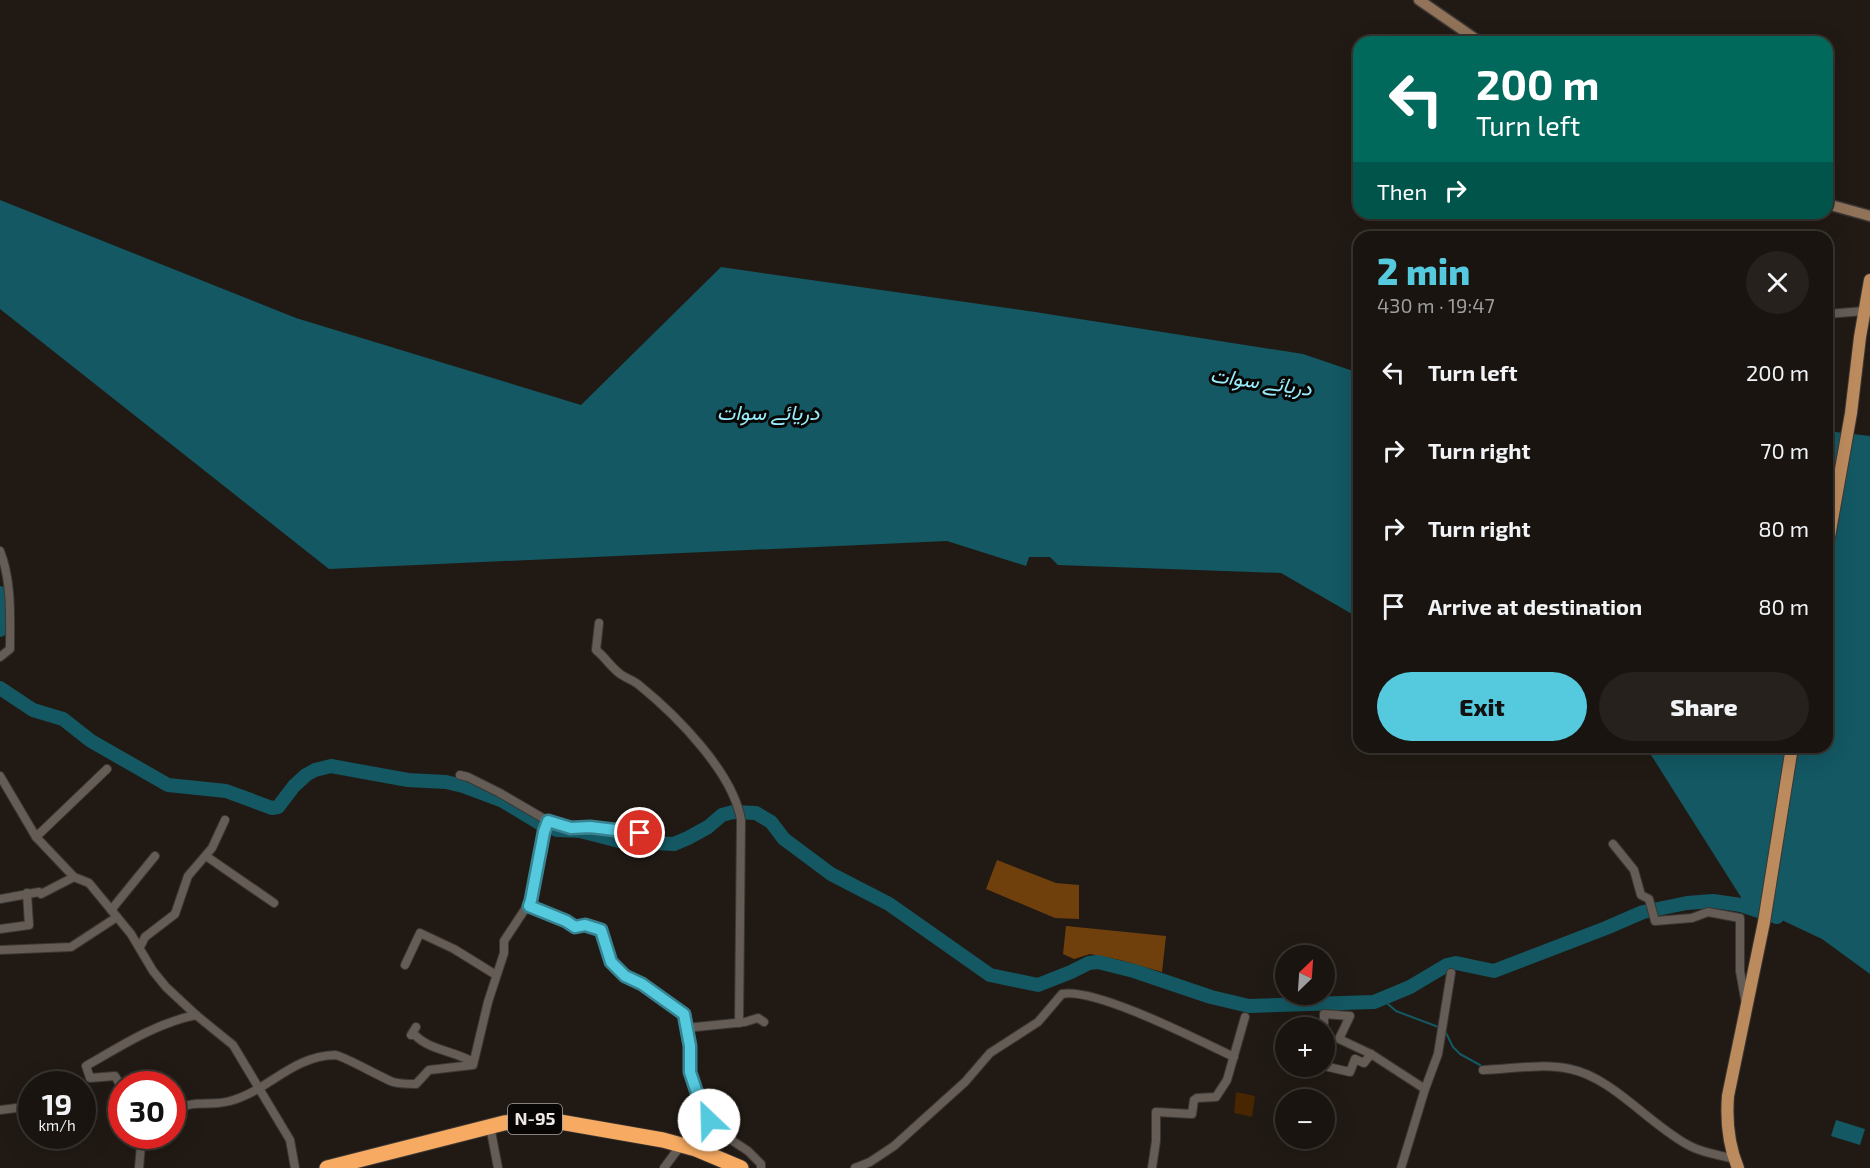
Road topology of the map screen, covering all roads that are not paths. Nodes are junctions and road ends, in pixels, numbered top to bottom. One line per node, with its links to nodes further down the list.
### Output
1 (1419, 0): 2 (main road)
2 (1471, 36)
3 (1833, 206): 4 (main road)
4 (1870, 216)
5 (1870, 280): 6 (main road)
6 (1864, 311): 7 (street); 8 (main road)
7 (1833, 314)
8 (1833, 514)
9 (0, 551): 11 (street)
10 (599, 623): 40 (street)
11 (0, 657)
12 (1791, 753): 35 (main road)
13 (107, 769): 19 (street)
14 (460, 775): 17 (street)
15 (0, 776): 19 (street)
16 (225, 820): 22 (street)
17 (548, 821): 18 (street); 27 (street)
18 (655, 836)
19 (36, 837): 23 (street)
20 (1613, 844): 35 (street)
21 (154, 856): 28 (street)
22 (206, 856): 26 (street); 30 (street)
23 (74, 876): 24 (street); 28 (street)
24 (27, 893): 25 (street); 29 (street)
25 (0, 899)
26 (274, 903)
27 (529, 906): 34 (street); 42 (street)
28 (114, 913): 30 (street); 31 (street)
29 (0, 929)
30 (140, 947): 36 (street)
31 (0, 950)
32 (405, 965): 34 (street)
33 (1451, 973): 50 (street)
34 (496, 975): 49 (street)
35 (1746, 1003): 57 (main road)
36 (196, 1015): 48 (street); 49 (street)
37 (1245, 1017): 44 (street)
38 (1324, 1017): 43 (street)
39 (764, 1022): 40 (street)
40 (740, 1023): 42 (street)
41 (416, 1027): 45 (street)
42 (686, 1028): 64 (street)
43 (1371, 1054): 46 (street); 50 (street)
44 (1234, 1057): 65 (street); 66 (street)
45 (471, 1061)
46 (1335, 1069)
47 (1483, 1070): 57 (street)
48 (108, 1077)
49 (259, 1089): 51 (street); 59 (street)
50 (1425, 1089): 67 (street)
51 (186, 1105)
52 (18, 1108): 53 (street)
53 (0, 1110)
54 (490, 1126): 55 (highway, N-95); 60 (highway, N-95); 61 (street)
55 (681, 1144): 62 (street); 63 (highway, N-95)
56 (141, 1149): 58 (street)
57 (1736, 1163)
58 (139, 1168)
59 (295, 1168)
60 (327, 1168)
61 (498, 1168)
62 (664, 1168)
63 (741, 1168)
64 (761, 1168)
65 (855, 1168)
66 (1152, 1168)
67 (1401, 1168)

